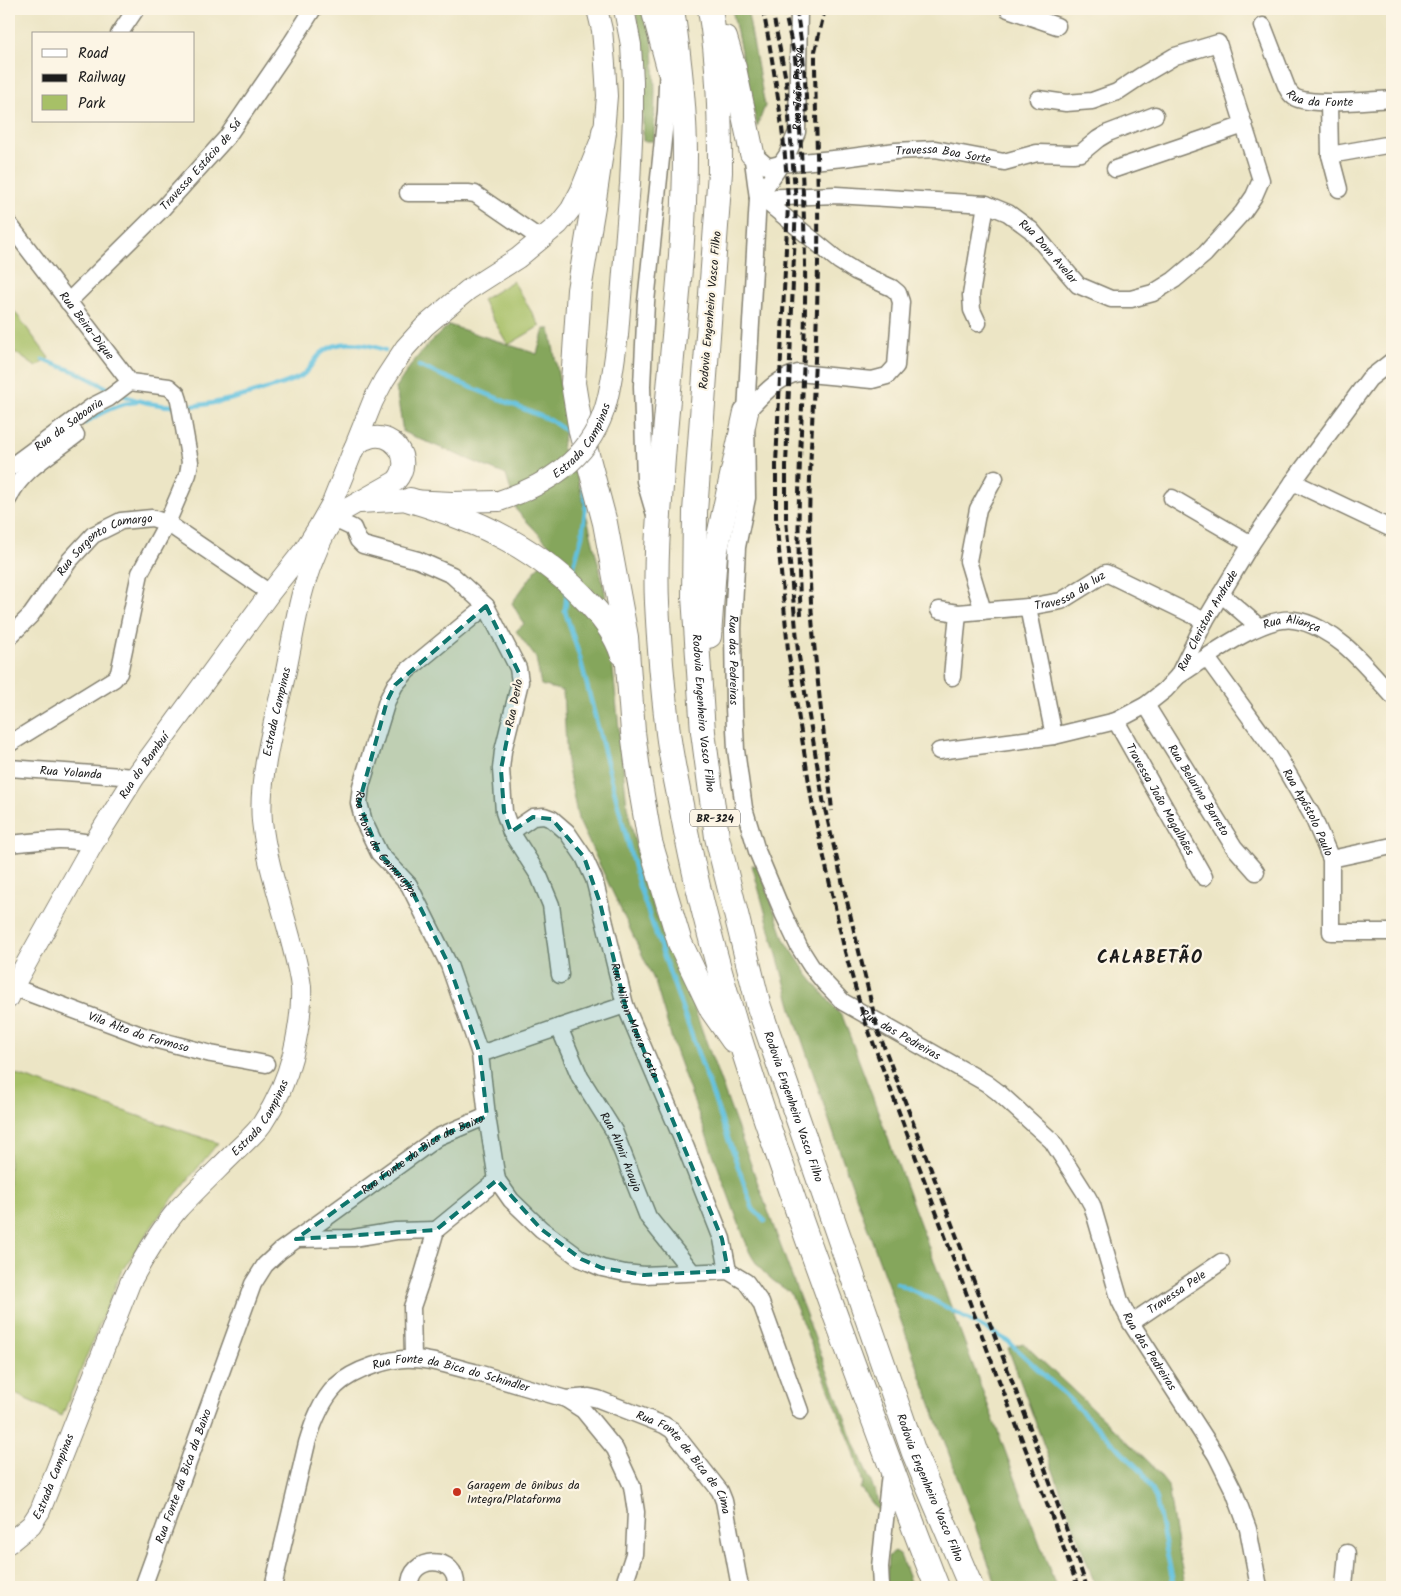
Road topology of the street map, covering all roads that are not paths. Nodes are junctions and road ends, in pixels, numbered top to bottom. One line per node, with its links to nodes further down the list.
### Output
1 (136, 9): 13 (street)
2 (313, 9): 32 (street, Travessa Estácio de Sá)
3 (597, 9): 20 (main road)
4 (624, 9): 44 (main road, Estrada Campinas, bridge)
5 (652, 9): 14 (main road)
6 (671, 9): 14 (street); 48 (highway, BR-324)
7 (710, 9): 69 (highway, Rodovia Engenheiro Vasco Filho / BR-324)
8 (716, 9): 22 (highway)
9 (799, 9): 24 (street, Rua João Pessoa)
10 (1008, 9): 11 (street)
11 (1058, 26)
12 (1263, 26): 17 (street, Rua da Fonte)
13 (120, 32)
14 (668, 72): 48 (street)
15 (1038, 99): 19 (street, Rua Dom Avelar)
16 (1392, 99): 17 (street, Rua da Fonte)
17 (1329, 103): 23 (street)
18 (1155, 115): 24 (street, Travessa Boa Sorte)
19 (1244, 125): 25 (street); 29 (street, Rua Dom Avelar)
20 (604, 132): 31 (main road); 65 (highway)
21 (1392, 144): 23 (street)
22 (752, 153): 24 (street); 28 (street, Rua das Pedreiras)
23 (1330, 155): 26 (street)
24 (780, 164): 28 (street, Rua João Pessoa)
25 (1115, 169)
26 (1340, 189)
27 (408, 193): 31 (street)
28 (758, 198): 29 (street, Rua Dom Avelar); 36 (street, Rua das Pedreiras); 36 (street)
29 (986, 204): 33 (street)
30 (9, 224): 32 (street, Rua Beira-Dique)
31 (541, 239): 38 (main road)
32 (68, 302): 35 (street, Rua Beira-Dique)
33 (978, 323)
34 (1392, 361): 41 (street, Rua Cleriston Andrade)
35 (126, 384): 37 (street, Rua da Saboaria); 47 (street)
36 (746, 412): 69 (highway); 97 (street, Rua das Pedreiras)
37 (71, 429): 39 (street, Rua da Saboaria); 42 (street)
38 (354, 448): 45 (main road); 51 (main road, Rua do Bambuí)
39 (9, 468)
40 (994, 478): 57 (street)
41 (1293, 482): 49 (street); 50 (street, Rua Cleriston Andrade)
42 (9, 498)
43 (1172, 498): 50 (street)
44 (410, 500): 45 (main road, Estrada Campinas); 65 (highway)
45 (355, 503): 46 (main road, Estrada Campinas)
46 (334, 519): 53 (main road, Estrada Campinas); 54 (street, Rua Derlo)
47 (167, 523): 51 (street, Rua Sargento Camargo); 61 (street, Rua Sargento Camargo); 71 (street)
48 (658, 527): 88 (highway, BR-324)
49 (1392, 529)
50 (1251, 544): 52 (street, Rua Cleriston Andrade)
51 (273, 590): 53 (main road); 74 (main road, Rua do Bambuí)
52 (1221, 594): 59 (street, Rua Cleriston Andrade); 60 (street)
53 (301, 603): 102 (main road, Estrada Campinas)
54 (486, 606): 75 (street, Rua Derlo); 87 (street, Rua Nova do Camurujipe)
55 (1028, 607): 57 (street, Travessa da luz); 59 (street, Travessa da luz); 70 (street)
56 (940, 610): 58 (street, Travessa da luz)
57 (983, 611): 58 (street, Travessa da luz)
58 (958, 613): 64 (street)
59 (1205, 621): 63 (street, Rua Cleriston Andrade)
60 (1258, 626): 62 (street, Rua Aliança); 66 (street, Rua Aliança)
61 (9, 637)
62 (1207, 658): 63 (street, Rua Aliança); 79 (street, Rua Apóstolo Paulo)
63 (1178, 676): 67 (street, Rua Cleriston Andrade)
64 (952, 677)
65 (630, 679): 88 (highway)
66 (1392, 695)
67 (1146, 704): 68 (street, Rua Cleriston Andrade); 80 (street, Rua Belarino Barreto)
68 (1116, 721): 70 (street, Rua Cleriston Andrade); 81 (street, Travessa João Magalhães)
69 (703, 732): 112 (highway, Rodovia Engenheiro Vasco Filho / BR-324)
70 (1054, 736): 72 (street, Rua Cleriston Andrade)
71 (9, 744)
72 (939, 751)
73 (9, 768): 74 (street, Rua Yolanda)
74 (135, 776): 77 (main road, Rua do Bambuí)
75 (510, 832): 83 (street, Rua Derlo); 85 (street, Rua Nilton Moura Costa)
76 (9, 844): 77 (street)
77 (93, 844): 84 (main road, Rua do Bambuí)
78 (1392, 846): 79 (street)
79 (1331, 859): 82 (street, Rua Apóstolo Paulo)
80 (1256, 872)
81 (1204, 877)
82 (1392, 932)
83 (560, 975)
84 (10, 991): 89 (street, Vila Alto do Formoso)
85 (624, 1005): 86 (street); 95 (street, Rua Nilton Moura Costa)
86 (559, 1026): 87 (street); 96 (street, Rua Almir Araujo)
87 (480, 1054): 90 (street, Rua Nova do Camurujipe)
88 (746, 1059): 101 (highway, BR-324)
89 (266, 1064)
90 (487, 1116): 91 (street, Rua Fonte da Bica da Baixo); 93 (street, Rua Fonte da Bica da Baixo)
91 (497, 1180): 92 (street); 96 (street, Rua Fonte da Bica da Baixo)
92 (436, 1230): 93 (street); 98 (street)
93 (296, 1239): 104 (street, Rua Fonte da Bica da Baixo)
94 (1221, 1262): 97 (street, Travessa Pele)
95 (728, 1271): 96 (street, Rua Fonte da Bica da Baixo); 100 (street)
96 (692, 1272)
97 (1131, 1323): 113 (street, Rua das Pedreiras)
98 (412, 1358): 99 (street, Rua Fonte da Bica do Schindler); 105 (street, Rua Fonte da Bica do Schindler)
99 (566, 1399): 108 (street, Rua Fonte da Bica do Schindler); 109 (street, Rua Fonte de Bica de Cima)
100 (800, 1411)
101 (890, 1469): 110 (street); 111 (highway, BR-324)
102 (9, 1543)
103 (1347, 1553): 114 (street)
104 (143, 1587)
105 (273, 1587)
106 (410, 1587): 107 (street)
107 (456, 1587)
108 (623, 1587)
109 (740, 1587)
110 (881, 1587)
111 (937, 1587)
112 (971, 1587)
113 (1259, 1587)
114 (1344, 1587)

